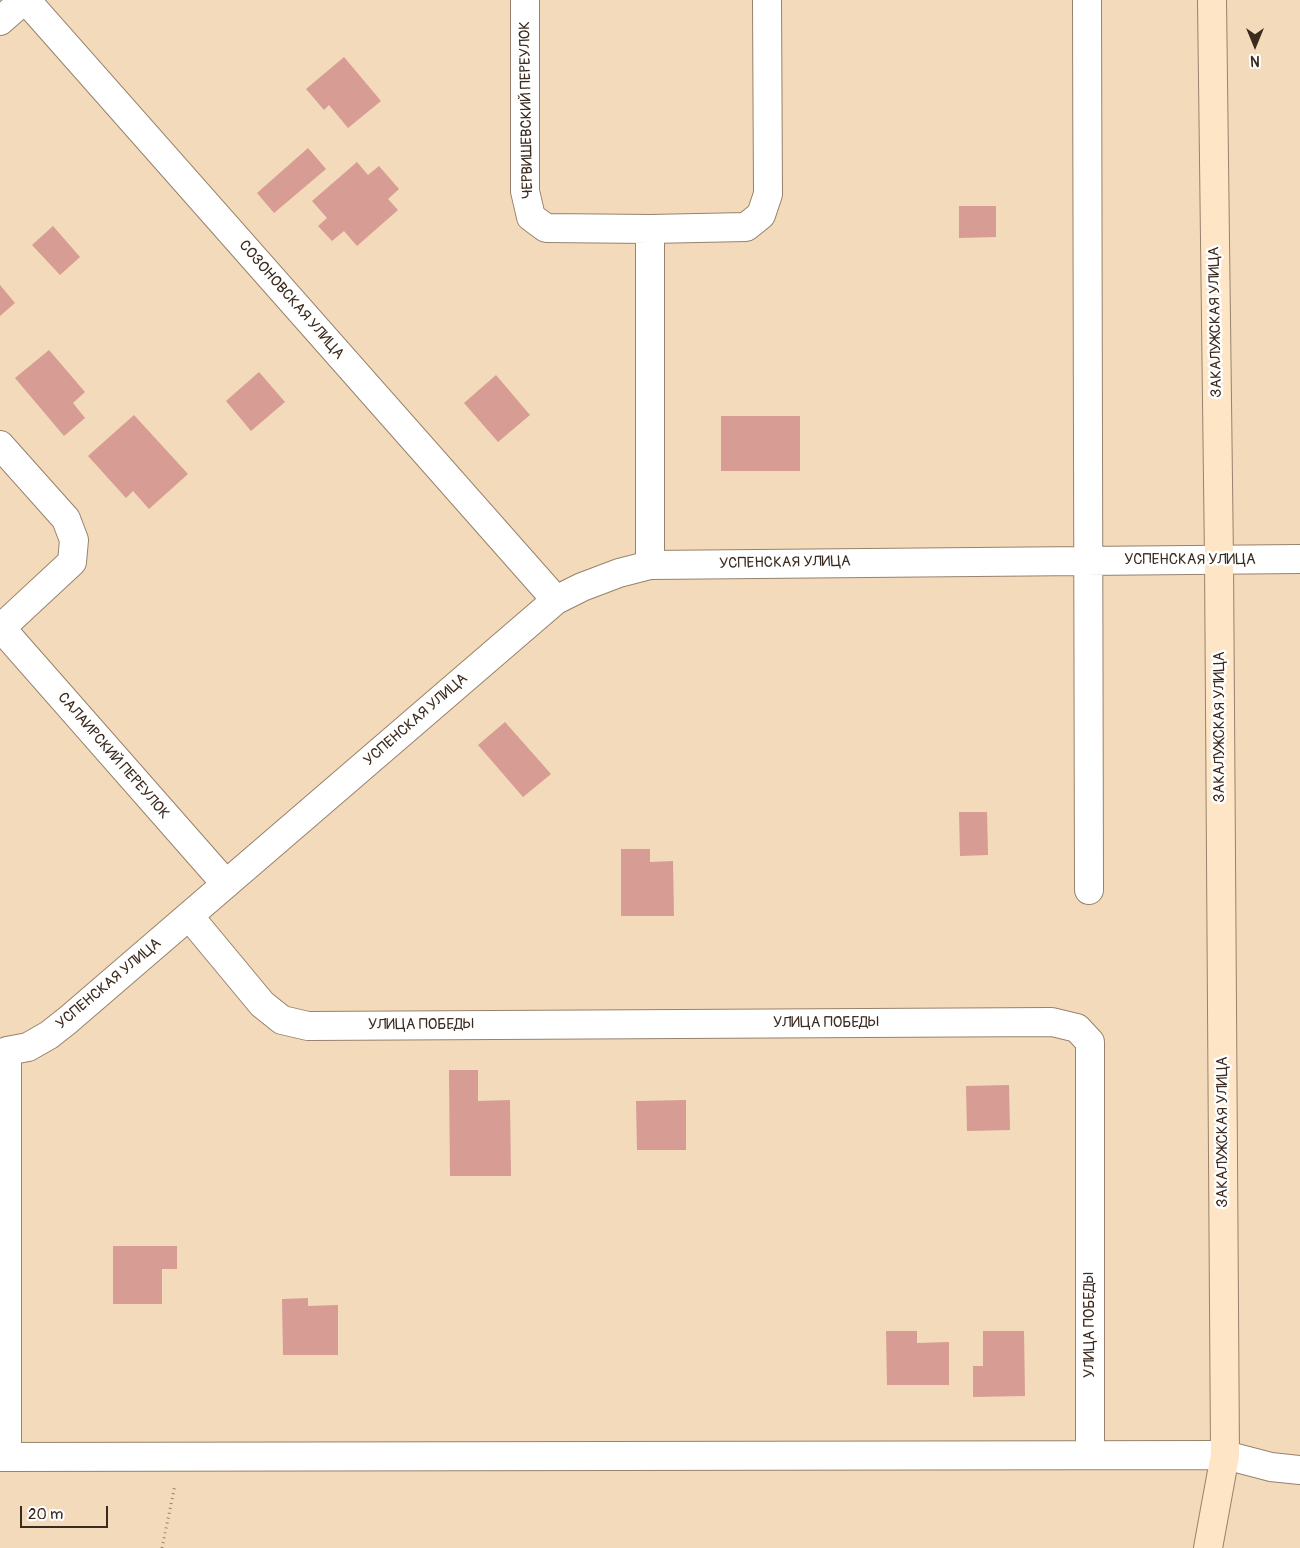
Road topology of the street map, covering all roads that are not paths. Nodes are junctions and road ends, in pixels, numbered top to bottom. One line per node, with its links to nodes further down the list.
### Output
1 (25, 0): 6 (street); 13 (street, СОЗОНОВСКАЯ УЛИЦА)
2 (525, 0): 7 (street, ЧЕРВИШЕВСКИЙ ПЕРЕУЛОК)
3 (767, 0): 7 (street, ЧЕРВИШЕВСКИЙ ПЕРЕУЛОК)
4 (1087, 0): 11 (street)
5 (1212, 0): 10 (street, ЗАКАЛУЖСКАЯ УЛИЦА)
6 (0, 22)
7 (650, 229): 12 (street)
8 (0, 445): 14 (street, САЛАИРСКИЙ ПЕРЕУЛОК)
9 (1300, 559): 10 (street, УСПЕНСКАЯ УЛИЦА)
10 (1219, 560): 11 (street, УСПЕНСКАЯ УЛИЦА); 20 (street, ЗАКАЛУЖСКАЯ УЛИЦА)
11 (1089, 561): 12 (street, УСПЕНСКАЯ УЛИЦА); 16 (street)
12 (650, 565): 13 (street, УСПЕНСКАЯ УЛИЦА)
13 (556, 600): 15 (street, УСПЕНСКАЯ УЛИЦА)
14 (1, 628): 15 (street, САЛАИРСКИЙ ПЕРЕУЛОК)
15 (226, 884): 17 (street, УСПЕНСКАЯ УЛИЦА)
16 (1089, 890)
17 (189, 916): 18 (street, УСПЕНСКАЯ УЛИЦА); 19 (street, УЛИЦА ПОБЕДЫ)
18 (3, 1051): 21 (street, УСПЕНСКАЯ УЛИЦА)
19 (1090, 1455): 20 (street); 21 (street)
20 (1225, 1455): 22 (street); 23 (street, ЗАКАЛУЖСКАЯ УЛИЦА)
21 (4, 1457)
22 (1300, 1470)
23 (1208, 1548)

